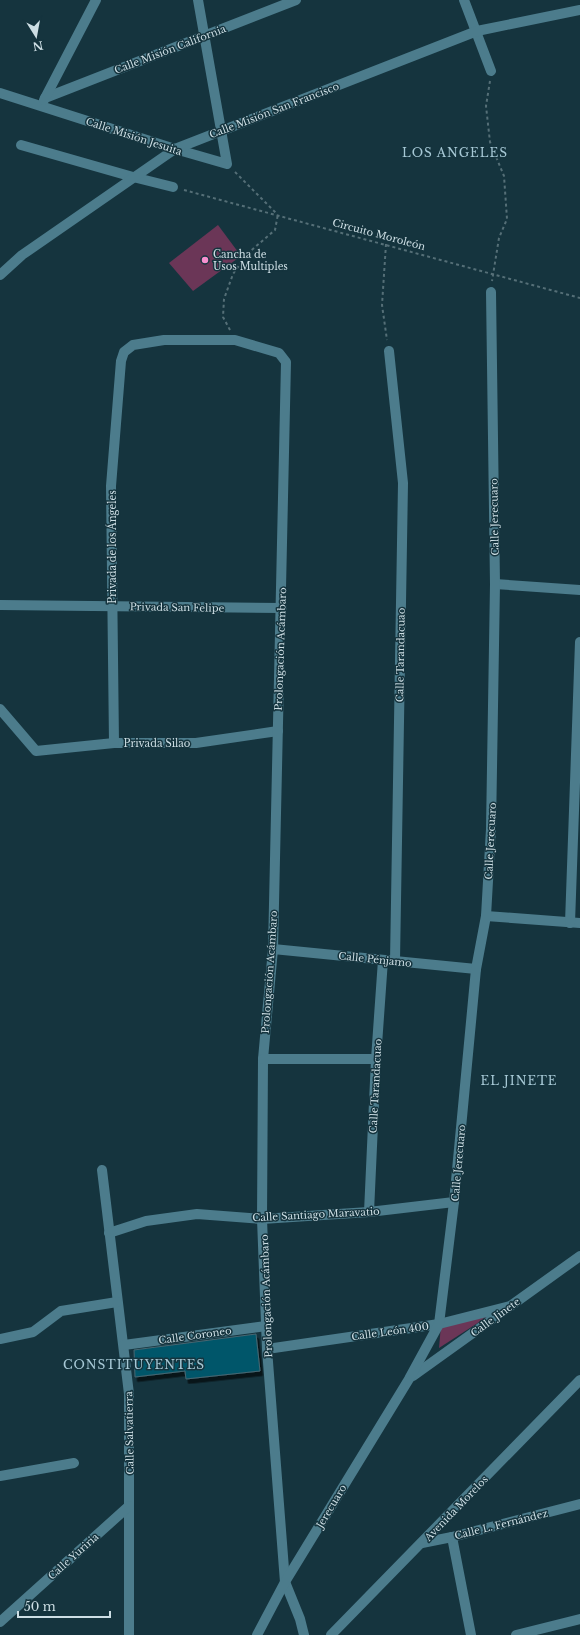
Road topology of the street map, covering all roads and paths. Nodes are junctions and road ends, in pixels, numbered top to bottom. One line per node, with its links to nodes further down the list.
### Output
1 (96, 0): 10 (street)
2 (198, 0): 7 (street)
3 (296, 0): 7 (street, Calle Misión California)
4 (464, 0): 6 (street)
5 (580, 10): 6 (street, Calle Misión San Francisco)
6 (477, 31): 8 (street); 11 (street, Calle Misión San Francisco)
7 (204, 36): 10 (street, Calle Misión California); 11 (street)
8 (491, 71): 19 (path)
9 (0, 93): 10 (street, Calle Misión Jesuita)
10 (43, 102): 13 (street, Calle Misión Jesuita)
11 (220, 132): 13 (street, Calle Misión San Francisco); 14 (street)
12 (21, 144): 15 (street)
13 (175, 149): 14 (street, Calle Misión Jesuita); 15 (street, Calle Misión San Francisco)
14 (227, 164): 17 (path)
15 (133, 177): 16 (street); 20 (street, Calle Misión San Francisco)
16 (173, 187): 17 (path, Circuito Moroleón)
17 (278, 214): 18 (path, Circuito Moroleón); 23 (path)
18 (386, 244): 19 (path, Circuito Moroleón); 24 (path)
19 (493, 273): 21 (path); 22 (path, Circuito Moroleón)
20 (0, 275)
21 (491, 292): 25 (street, Calle Jerecuaro)
22 (580, 298)
23 (235, 340): 28 (street, Privada de los Ángeles); 29 (street, Prolongación Acámbaro)
24 (389, 351): 38 (street, Calle Tarandacuao)
25 (495, 584): 26 (street); 34 (street, Calle Jerecuaro)
26 (580, 590)
27 (0, 605): 28 (street, Privada San Felipe)
28 (112, 606): 29 (street, Privada San Felipe); 33 (street, Privada de los Ángeles)
29 (282, 608): 32 (street, Prolongación Acámbaro)
30 (580, 642): 35 (street)
31 (0, 709): 33 (street, Privada Silao)
32 (278, 731): 33 (street, Privada Silao); 36 (street, Prolongación Acámbaro)
33 (114, 743)
34 (486, 916): 35 (street); 39 (street, Calle Jerecuaro)
35 (575, 923)
36 (273, 948): 37 (street, Calle Pénjamo); 40 (street, Prolongación Acámbaro)
37 (383, 960): 38 (street, Calle Pénjamo); 41 (street, Calle Tarandacuao)
38 (395, 961): 39 (street, Calle Pénjamo)
39 (476, 969): 43 (street, Calle Jerecuaro)
40 (263, 1059): 41 (street); 45 (street, Prolongación Acámbaro)
41 (376, 1059): 44 (street, Calle Tarandacuao)
42 (102, 1170): 46 (street, Calle Salvatierra)
43 (454, 1202): 44 (street, Calle Santiago Maravatio); 50 (street, Calle Jerecuaro)
44 (369, 1212): 45 (street, Calle Santiago Maravatio)
45 (262, 1219): 46 (street, Calle Santiago Maravatio); 51 (street, Prolongación Acámbaro)
46 (109, 1233): 48 (street, Calle Salvatierra)
47 (580, 1256): 49 (street, Calle Jinete)
48 (117, 1302): 52 (street); 53 (street, Calle Salvatierra)
49 (510, 1306): 50 (street, Calle León 400); 55 (street, Calle Jinete)
50 (439, 1324): 54 (street, Calle León 400); 55 (street, Calle Jerecuaro)
51 (266, 1326): 53 (street, Calle Coroneo); 54 (street, Prolongación Acámbaro)
52 (0, 1339)
53 (124, 1345): 60 (street, Calle Salvatierra)
54 (267, 1349): 63 (street, Prolongación Acámbaro)
55 (409, 1379): 63 (street, Jerecuaro)
56 (580, 1380): 62 (street, Avenida Morelos)
57 (74, 1463): 58 (street)
58 (0, 1476)
59 (580, 1504): 61 (street, Calle L. Fernández)
60 (129, 1506): 65 (street, Calle Yuriria); 66 (street, Calle Salvatierra)
61 (452, 1537): 62 (street, Calle L. Fernández); 70 (street)
62 (422, 1543): 69 (street, Avenida Morelos)
63 (285, 1582): 67 (street, Jerecuaro); 68 (street)
64 (580, 1619): 71 (street)
65 (0, 1622)
66 (129, 1635)
67 (257, 1635)
68 (304, 1635)
69 (331, 1635)
70 (471, 1635)
71 (516, 1635)

